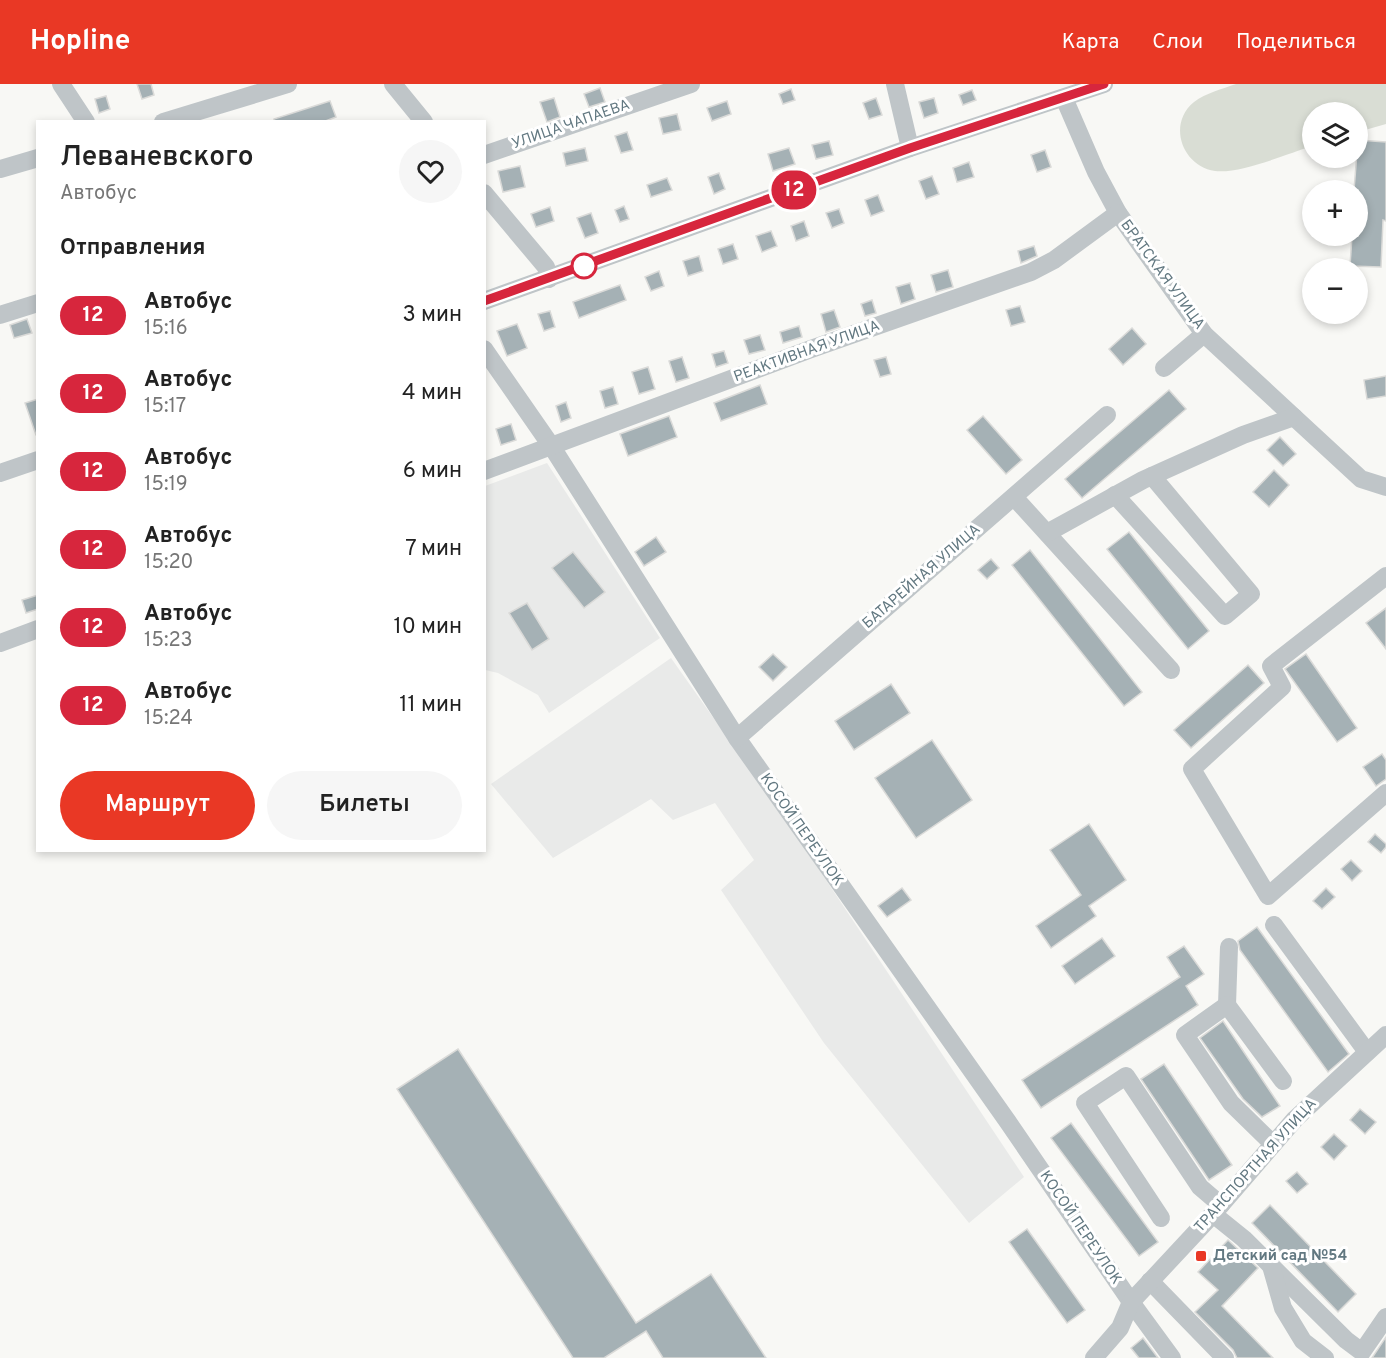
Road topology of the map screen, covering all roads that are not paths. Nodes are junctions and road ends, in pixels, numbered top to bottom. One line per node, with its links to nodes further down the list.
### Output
1 (61, 84): 8 (street)
2 (288, 84): 9 (street)
3 (393, 84): 10 (street)
4 (691, 84): 12 (street, УЛИЦА ЧАПАЕВА)
5 (895, 84): 11 (street)
6 (1104, 84): 7 (street)
7 (1064, 98): 11 (street); 16 (street, БРАТСКАЯ УЛИЦА)
8 (85, 120)
9 (170, 120)
10 (422, 120)
11 (910, 148): 17 (street)
12 (486, 154)
13 (36, 159): 14 (street)
14 (0, 169)
15 (486, 196): 17 (street)
16 (1118, 213): 21 (street, БРАТСКАЯ УЛИЦА); 26 (street, РЕАКТИВНАЯ УЛИЦА)
17 (549, 279): 18 (street)
18 (486, 300)
19 (36, 304): 20 (street)
20 (0, 315)
21 (1204, 334): 23 (street); 25 (street, БРАТСКАЯ УЛИЦА)
22 (486, 352): 26 (street, КОСОЙ ПЕРЕУЛОК)
23 (1164, 368)
24 (1107, 415): 33 (street, БАТАРЕЙНАЯ УЛИЦА)
25 (1294, 417): 30 (street); 31 (street, БРАТСКАЯ УЛИЦА)
26 (552, 447): 28 (street, РЕАКТИВНАЯ УЛИЦА); 39 (street, КОСОЙ ПЕРЕУЛОК)
27 (36, 461): 29 (street)
28 (486, 470)
29 (0, 473)
30 (1152, 476): 32 (street); 32 (street)
31 (1386, 487)
32 (1115, 495): 34 (street)
33 (1014, 497): 34 (street); 39 (street, БАТАРЕЙНАЯ УЛИЦА)
34 (1047, 533): 38 (street)
35 (1386, 576): 40 (street)
36 (36, 630): 37 (street)
37 (0, 643)
38 (1171, 670)
39 (737, 738): 52 (street, КОСОЙ ПЕРЕУЛОК)
40 (1386, 793)
41 (1274, 925): 45 (street)
42 (1229, 947): 43 (street)
43 (1227, 1005): 46 (street); 47 (street)
44 (1386, 1035): 45 (street, ТРАНСПОРТНАЯ УЛИЦА)
45 (1367, 1052): 47 (street, ТРАНСПОРТНАЯ УЛИЦА)
46 (1283, 1081)
47 (1273, 1144): 48 (street, ТРАНСПОРТНАЯ УЛИЦА)
48 (1217, 1210): 49 (street); 50 (street); 51 (street, ТРАНСПОРТНАЯ УЛИЦА)
49 (1161, 1218)
50 (1270, 1264): 54 (street); 58 (street)
51 (1150, 1281): 52 (street, ТРАНСПОРТНАЯ УЛИЦА); 57 (street)
52 (1131, 1302): 55 (street, ТРАНСПОРТНАЯ УЛИЦА); 56 (street, КОСОЙ ПЕРЕУЛОК)
53 (1386, 1317): 54 (street)
54 (1360, 1355)
55 (1094, 1358)
56 (1172, 1358)
57 (1225, 1358)
58 (1325, 1358)

